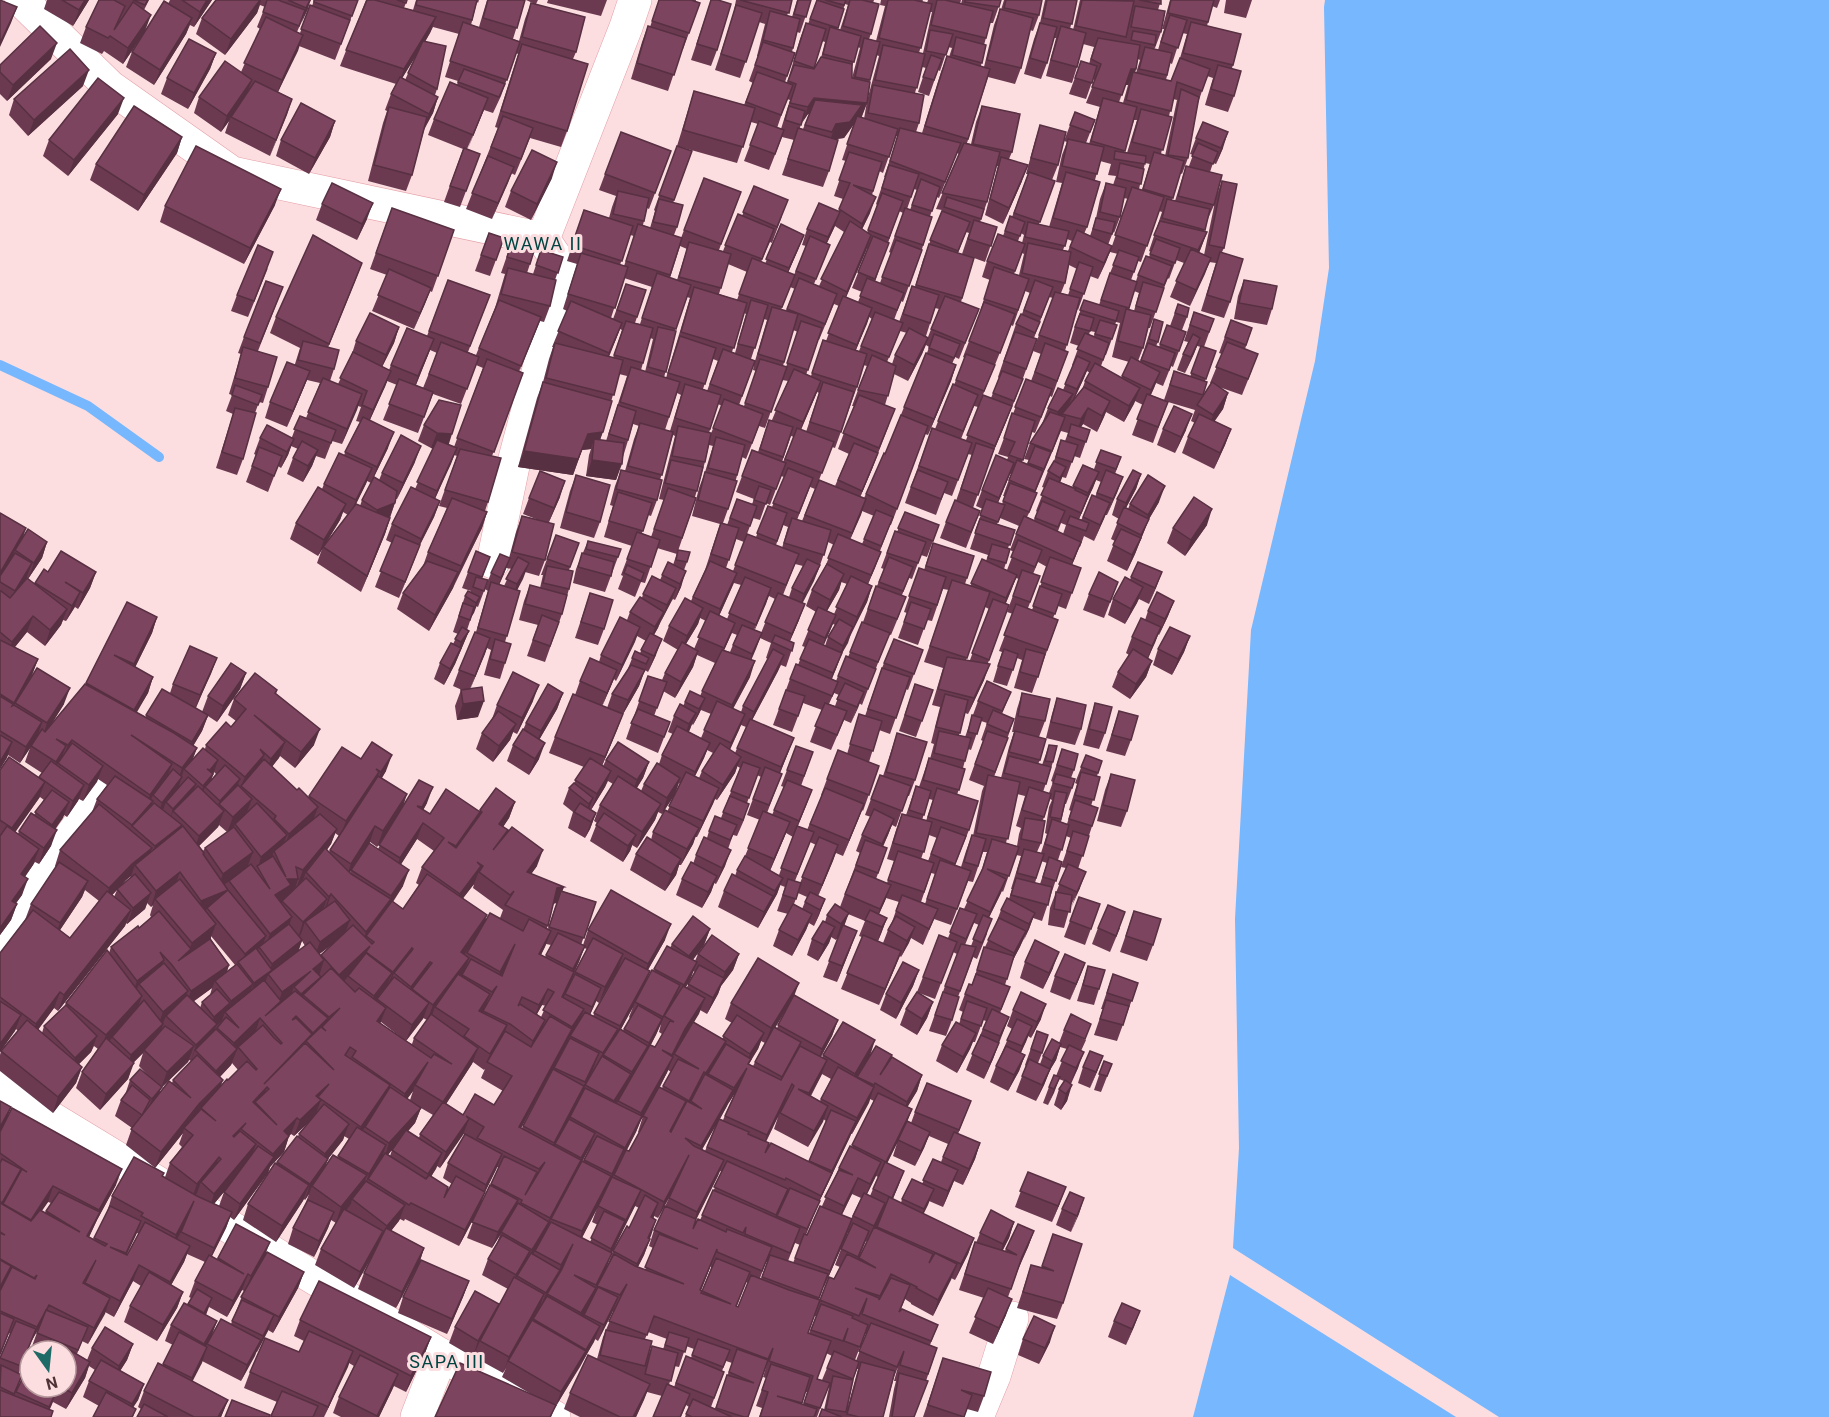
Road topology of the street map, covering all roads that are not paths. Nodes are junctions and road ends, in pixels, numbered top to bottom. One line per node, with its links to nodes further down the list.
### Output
1 (21, 0): 3 (street)
2 (635, 0): 3 (street)
3 (543, 239): 4 (street)
4 (493, 562)
5 (103, 792): 6 (street)
6 (0, 948)
7 (0, 1087): 9 (street)
8 (1012, 1318): 12 (street)
9 (441, 1355): 10 (street); 11 (street)
10 (417, 1417)
11 (554, 1417)
12 (977, 1417)

